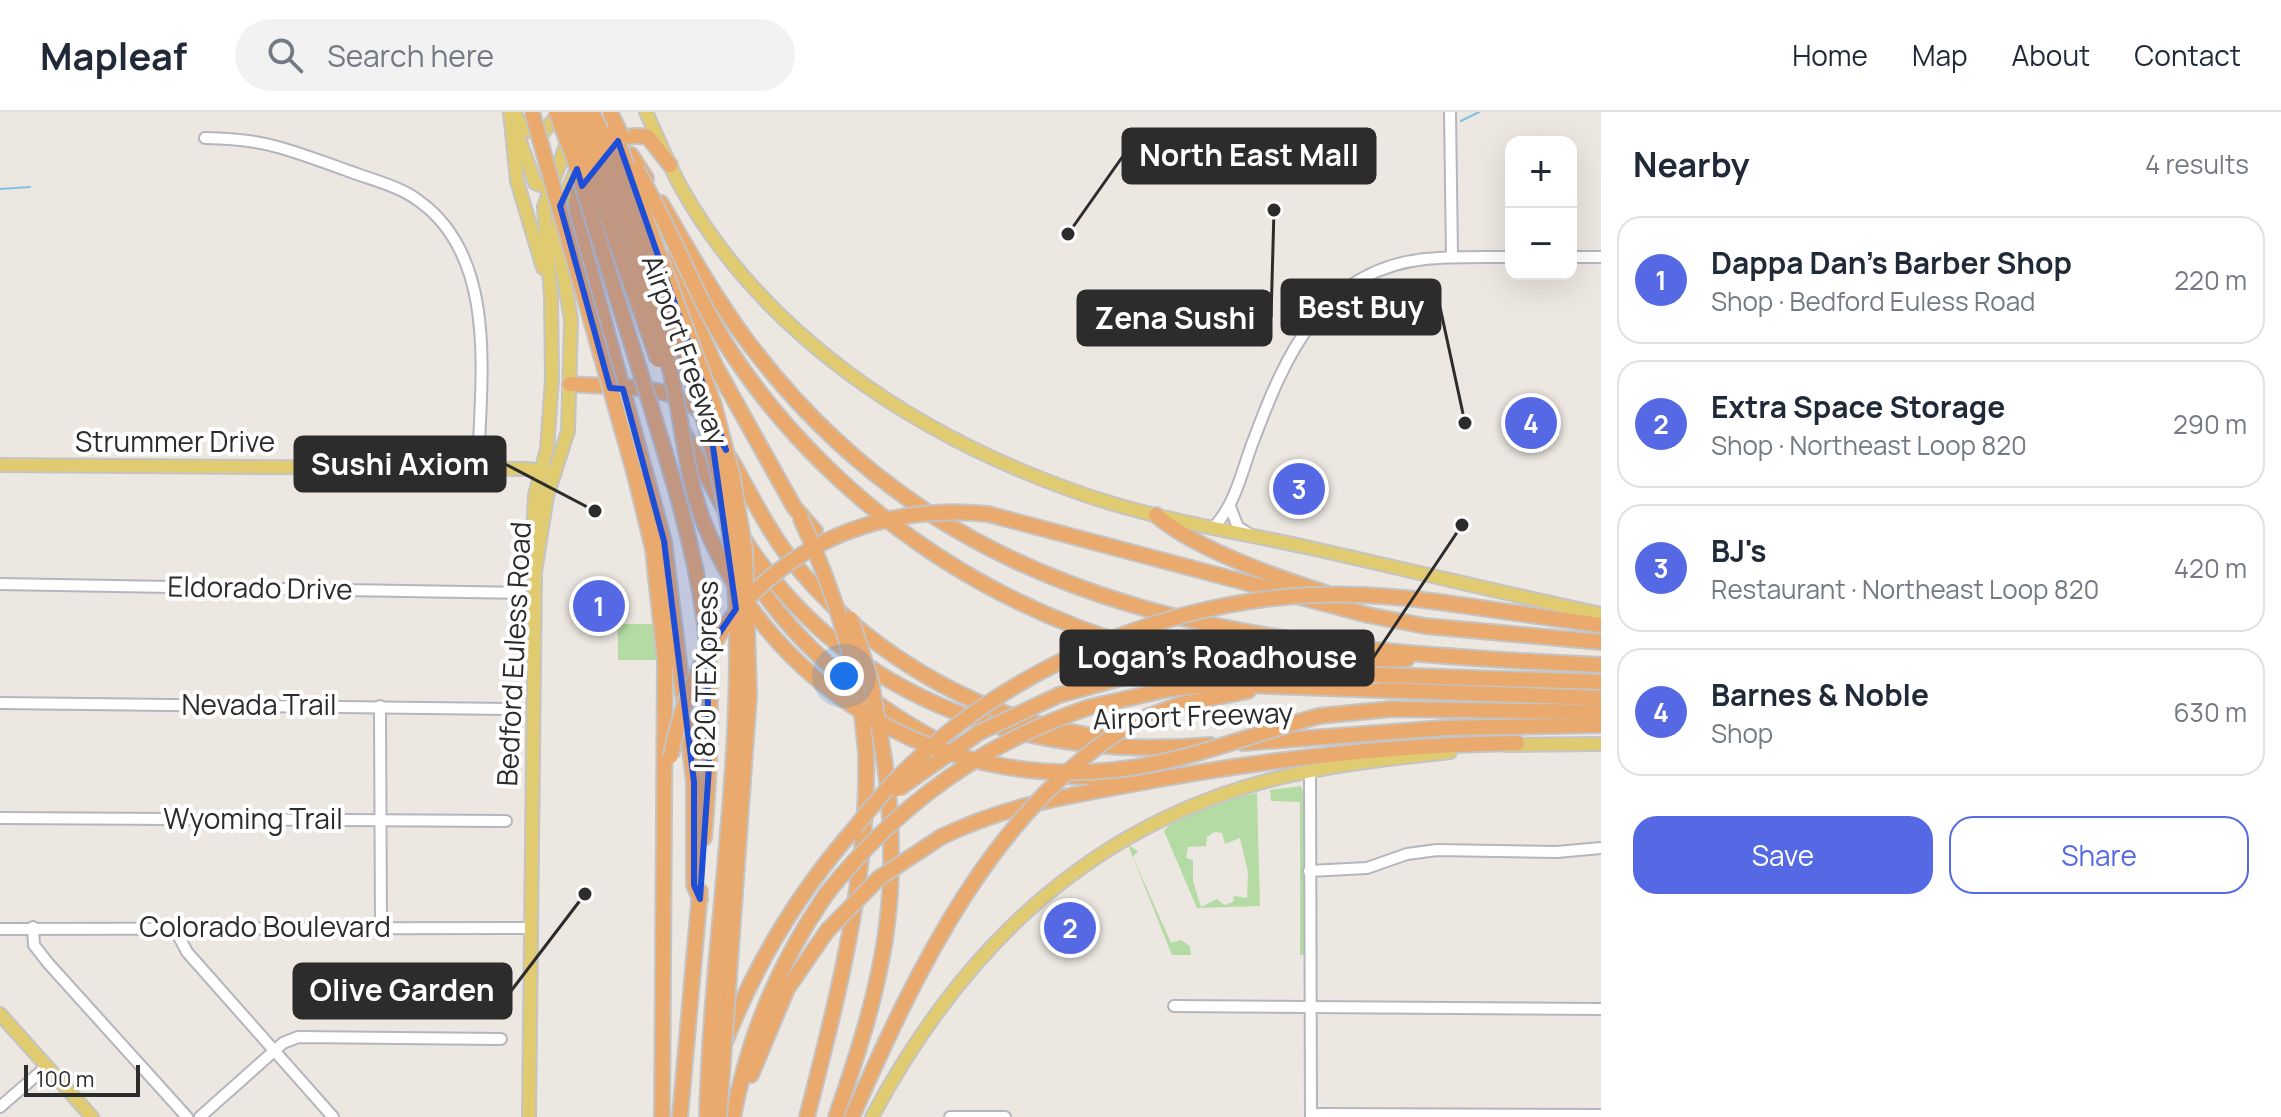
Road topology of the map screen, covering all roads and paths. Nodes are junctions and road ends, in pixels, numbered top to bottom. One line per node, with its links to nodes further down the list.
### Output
1 (511, 112): 3 (main road); 14 (main road); 20 (main road)
2 (532, 112): 54 (highway, bridge)
3 (558, 112): 61 (highway, bridge)
4 (570, 112): 27 (highway, Airport Freeway, bridge)
5 (580, 112): 14 (main road); 47 (highway, bridge)
6 (592, 112): 84 (highway, I 820 TEXpress, bridge)
7 (606, 112): 10 (highway, bridge); 12 (highway, Airport Freeway, bridge); 15 (main road)
8 (646, 112): 13 (main road)
9 (1450, 112): 16 (street)
10 (614, 131): 41 (highway, bridge); 85 (highway, I 820 TEXpress, bridge)
11 (205, 138): 25 (street)
12 (631, 155): 30 (highway); 39 (highway, Airport Freeway)
13 (670, 165): 23 (highway); 29 (main road)
14 (548, 189): 15 (main road); 20 (main road)
15 (565, 191): 22 (main road)
16 (1452, 257): 17 (street); 28 (street)
17 (1505, 257)
18 (1577, 257): 19 (street)
19 (1601, 257)
20 (551, 296): 21 (main road)
21 (552, 379): 22 (main road); 26 (main road)
22 (570, 384): 23 (highway); 26 (main road)
23 (623, 389): 51 (highway); 61 (highway)
24 (0, 465): 25 (main road, Strummer Drive)
25 (478, 469): 26 (main road, Strummer Drive)
26 (548, 471): 65 (main road, Bedford Euless Road)
27 (715, 495): 51 (highway, Airport Freeway); 53 (highway)
28 (1230, 507): 31 (street); 32 (street)
29 (1156, 515): 31 (main road); 37 (highway)
30 (800, 517): 75 (highway, bridge); 87 (highway, bridge)
31 (1214, 527): 32 (main road)
32 (1251, 535): 35 (main road)
33 (0, 584): 34 (street, Eldorado Drive)
34 (521, 593)
35 (1601, 614)
36 (1601, 625): 58 (highway, bridge)
37 (1462, 629): 38 (highway); 54 (highway, bridge)
38 (1601, 642)
39 (1437, 657): 40 (highway, Airport Freeway); 58 (highway, bridge)
40 (1601, 665)
41 (1601, 682)
42 (1280, 685): 43 (highway); 86 (highway, bridge); 88 (highway, bridge)
43 (1601, 698)
44 (0, 703): 45 (street, Nevada Trail)
45 (380, 706): 46 (street, Nevada Trail); 56 (street)
46 (518, 709)
47 (1601, 712)
48 (1601, 725): 51 (highway, Airport Freeway)
49 (1517, 743): 50 (main road); 52 (main road); 53 (highway)
50 (1601, 744)
51 (1194, 747)
52 (1310, 772): 60 (street); 89 (main road)
53 (1156, 778): 86 (highway, bridge)
54 (666, 786): 82 (highway)
55 (0, 818): 56 (street, Wyoming Trail)
56 (379, 820): 57 (street, Wyoming Trail); 64 (street)
57 (506, 821)
58 (855, 828): 84 (highway)
59 (1601, 848): 60 (street)
60 (1309, 871): 68 (street)
61 (700, 899): 83 (highway)
62 (33, 927): 63 (street, Colorado Boulevard); 66 (street, Colorado Boulevard); 78 (street)
63 (174, 927): 64 (street, Colorado Boulevard); 72 (street)
64 (381, 928): 65 (street, Colorado Boulevard)
65 (529, 928): 81 (main road, Bedford Euless Road)
66 (0, 929)
67 (1174, 1006): 68 (street)
68 (1310, 1007): 69 (street); 93 (street)
69 (1601, 1009)
70 (0, 1014): 73 (main road)
71 (501, 1039): 72 (street)
72 (275, 1050): 79 (street); 80 (street)
73 (46, 1067): 74 (street); 77 (main road)
74 (0, 1107)
75 (808, 1113)
76 (1601, 1115): 93 (street)
77 (92, 1117)
78 (187, 1117)
79 (200, 1117)
80 (333, 1117)
81 (529, 1117)
82 (662, 1117)
83 (680, 1117)
84 (705, 1117)
85 (719, 1117)
86 (734, 1117)
87 (836, 1117)
88 (852, 1117)
89 (872, 1117)
90 (950, 1117): 91 (street)
91 (975, 1117): 92 (street)
92 (1005, 1117)
93 (1311, 1117)

